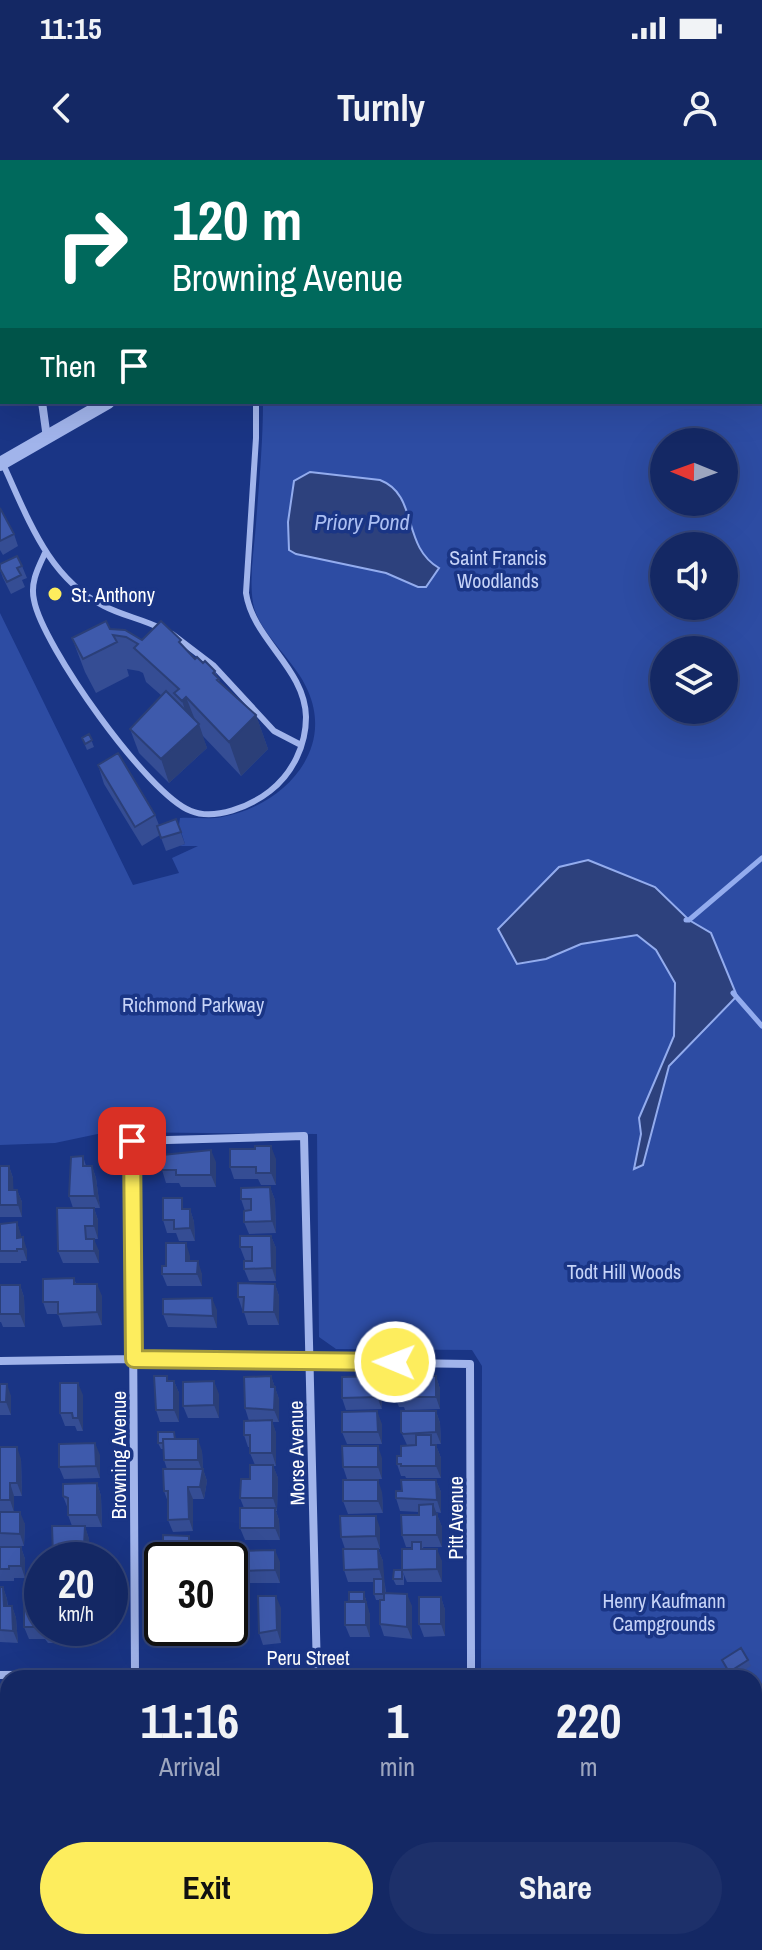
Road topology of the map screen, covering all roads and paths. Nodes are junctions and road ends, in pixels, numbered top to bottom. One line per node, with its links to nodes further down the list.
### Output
1 (42, 404): 4 (street)
2 (105, 404): 4 (street)
3 (256, 404): 7 (lane)
4 (47, 439): 5 (street)
5 (1, 464): 6 (lane)
6 (45, 553): 7 (lane); 7 (lane)
7 (301, 745)
8 (132, 1141): 9 (street, Browning Avenue); 11 (street, Morse Avenue)
9 (134, 1359): 10 (street); 11 (street); 12 (street, Browning Avenue)
10 (0, 1361)
11 (309, 1361): 13 (street, Morse Avenue); 14 (street, Pitt Avenue)
12 (135, 1670)
13 (317, 1670)
14 (471, 1670)

